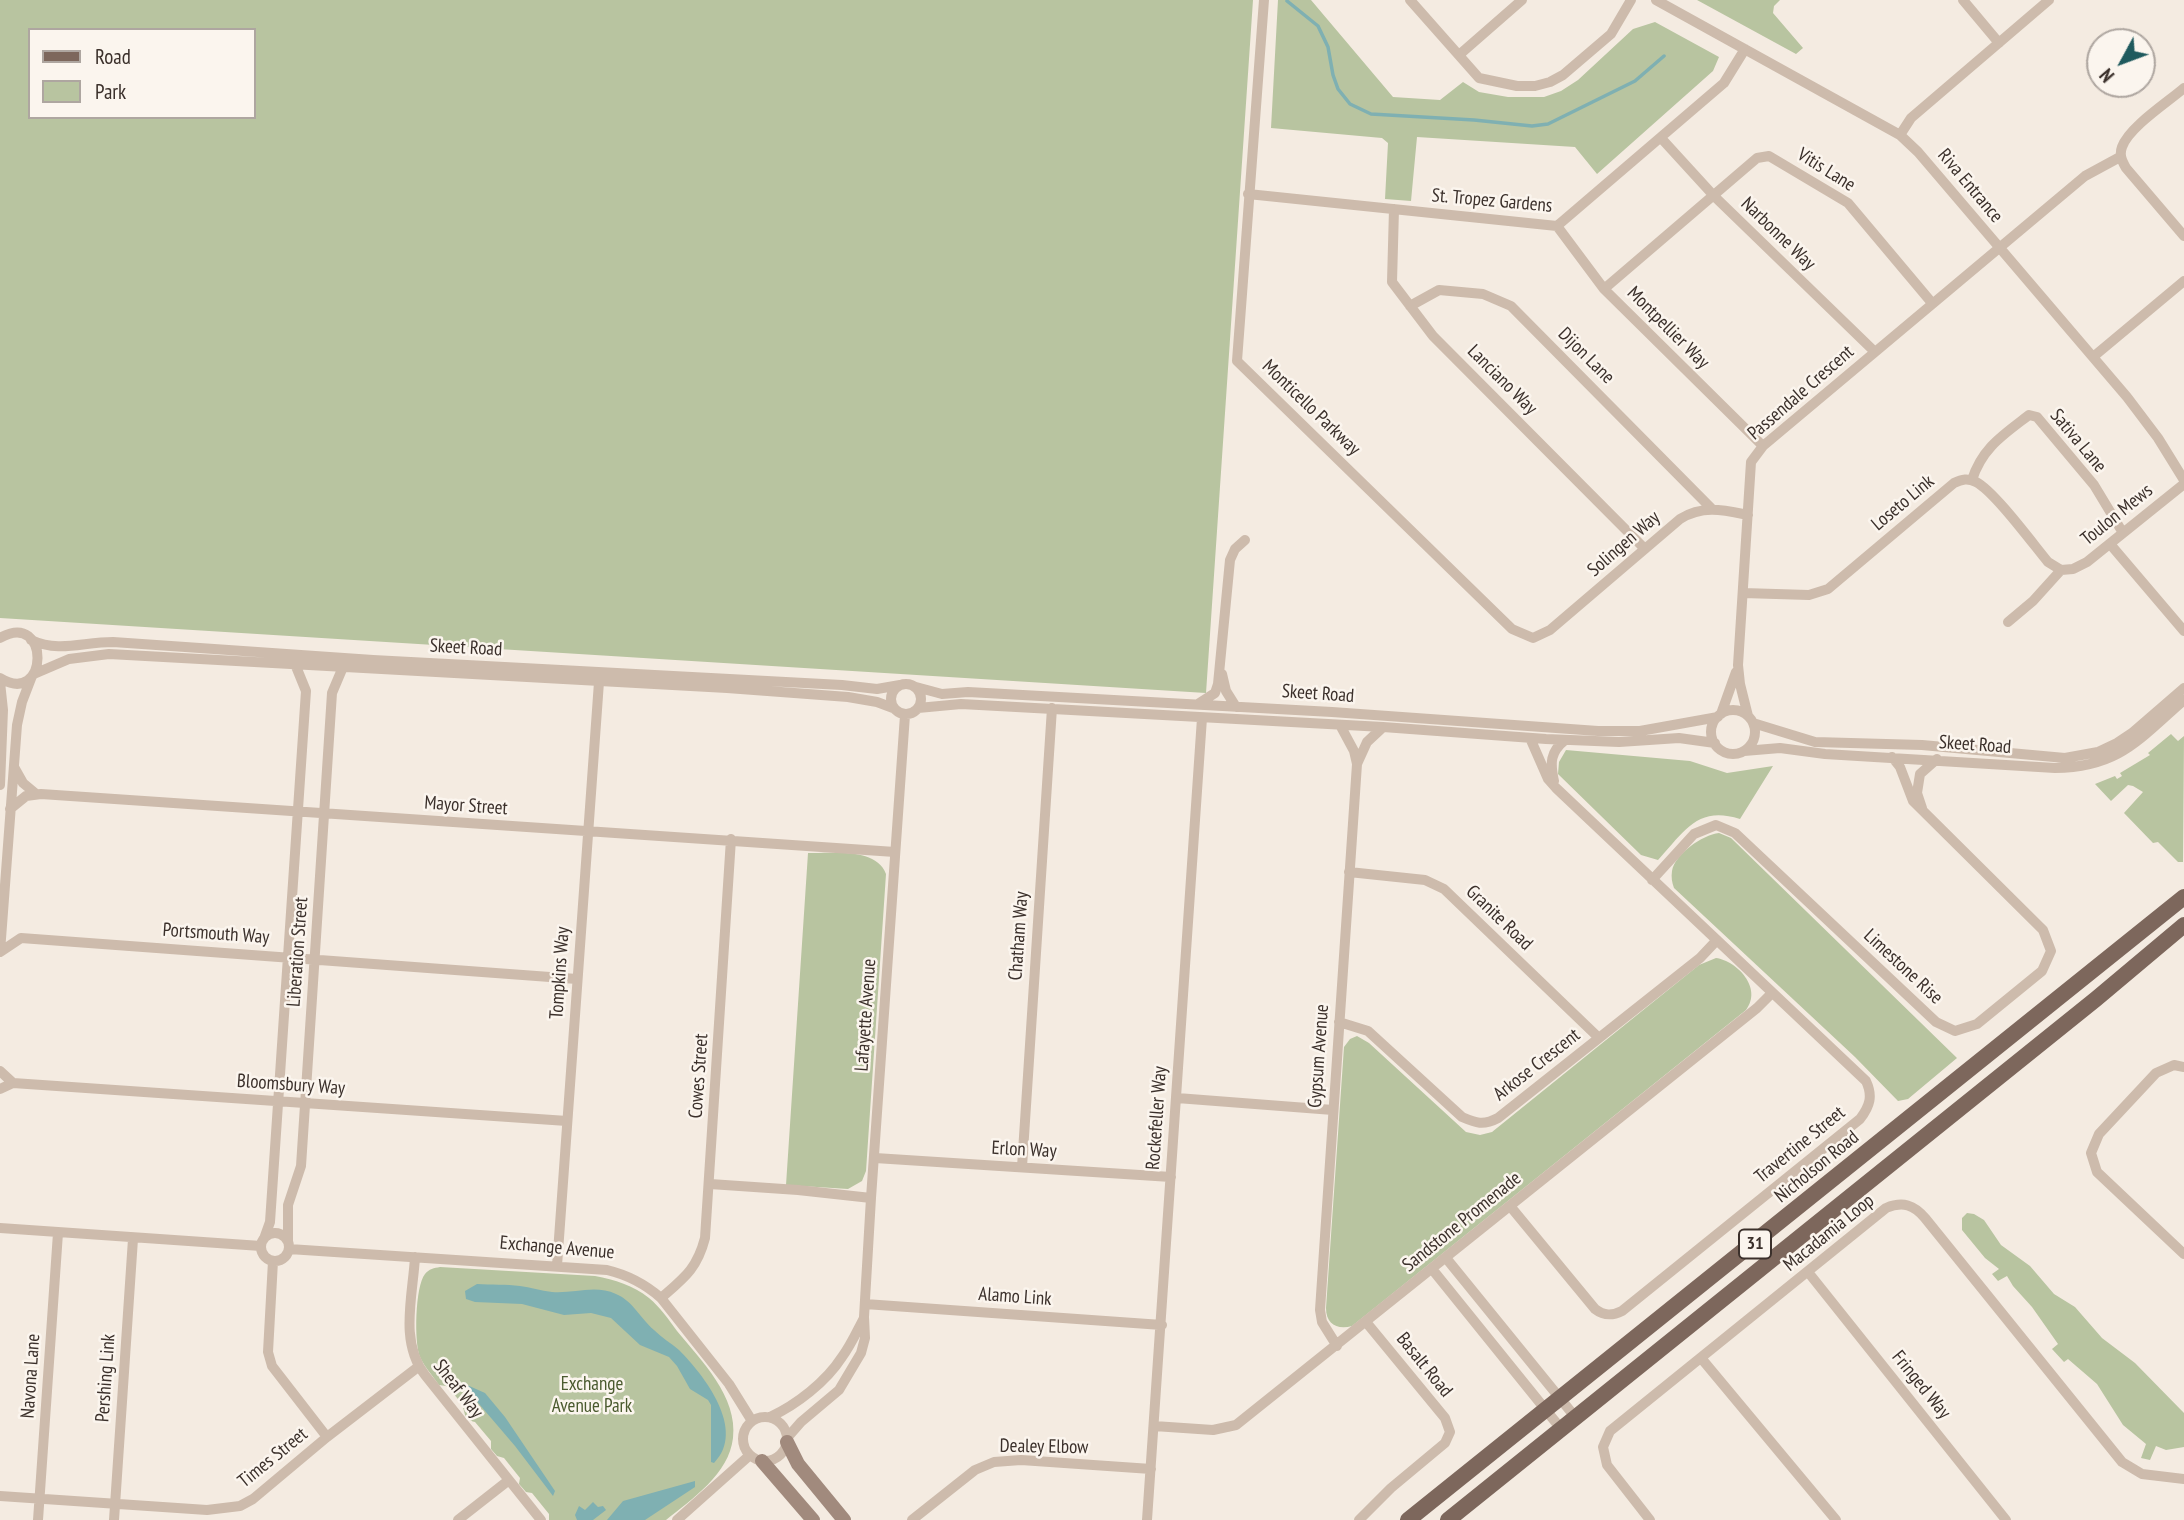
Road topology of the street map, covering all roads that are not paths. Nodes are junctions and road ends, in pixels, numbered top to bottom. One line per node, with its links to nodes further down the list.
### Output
1 (1264, 0): 15 (street, Monticello Parkway)
2 (1410, 0): 10 (street)
3 (1631, 0): 10 (street)
4 (1656, 0): 9 (street, Riva Entrance)
5 (1963, 0): 8 (street)
6 (2049, 0): 8 (street)
7 (1516, 2): 10 (street)
8 (1999, 43): 12 (street)
9 (1745, 49): 12 (street, Riva Entrance); 13 (street, St. Tropez Gardens)
10 (1459, 55)
11 (2184, 88): 14 (street)
12 (1900, 135): 20 (street, Riva Entrance)
13 (1661, 138): 16 (street, Narbonne Way); 18 (street, St. Tropez Gardens)
14 (2120, 157): 19 (street); 20 (street, Passendale Crescent)
15 (1248, 194): 17 (street, St. Tropez Gardens); 41 (street, Monticello Parkway)
16 (1714, 196): 22 (street, Vitis Lane); 23 (street, Vitis Lane); 25 (street, Narbonne Way)
17 (1394, 209): 18 (street, St. Tropez Gardens); 24 (street, Lanciano Way)
18 (1557, 226): 22 (street, Montpellier Way)
19 (2184, 236)
20 (1999, 247): 23 (street, Passendale Crescent); 26 (street, Riva Entrance)
21 (2184, 281): 26 (street)
22 (1604, 289): 27 (street, Montpellier Way)
23 (1932, 303): 25 (street, Passendale Crescent)
24 (1410, 306): 30 (street, Dijon Lane); 35 (street, Lanciano Way)
25 (1875, 352): 27 (street, Passendale Crescent)
26 (2093, 358): 29 (street, Riva Entrance)
27 (1763, 446): 31 (street, Passendale Crescent)
28 (1972, 480): 32 (street, Sativa Lane); 36 (street); 37 (street, Loseto Link)
29 (2184, 482): 32 (street, Toulon Mews)
30 (1711, 508): 31 (street); 35 (street, Solingen Way)
31 (1748, 515): 37 (street, Passendale Crescent)
32 (2123, 533): 34 (street, Toulon Mews)
33 (1245, 540): 43 (street)
34 (2110, 544): 36 (street, Toulon Mews); 39 (street)
35 (1645, 549): 41 (street, Solingen Way)
36 (2061, 570): 38 (street, Toulon Mews)
37 (1743, 593): 45 (street, Passendale Crescent)
38 (2008, 622)
39 (2184, 631)
40 (0, 637): 42 (street, Skeet Road)
41 (1533, 638)
42 (31, 640): 47 (street); 50 (street, Skeet Road)
43 (1221, 659): 54 (street); 55 (street)
44 (295, 664): 46 (street, Skeet Road); 47 (street, Skeet Road); 78 (street, Liberation Street)
45 (1738, 665): 60 (street, Passendale Crescent); 62 (street, Passendale Crescent)
46 (343, 667): 49 (street, Skeet Road); 79 (street, Liberation Street)
47 (33, 675): 48 (street, Skeet Road); 72 (street)
48 (0, 680): 73 (street)
49 (599, 682): 56 (street, Skeet Road); 80 (street, Tompkins Way)
50 (900, 685): 51 (street); 56 (street)
51 (916, 687): 54 (street, Skeet Road); 57 (street)
52 (2184, 688): 62 (street, Skeet Road)
53 (2184, 701): 70 (street, Skeet Road)
54 (1198, 704): 55 (street, Skeet Road)
55 (1236, 707): 60 (street, Skeet Road)
56 (893, 708): 59 (street)
57 (918, 708): 58 (street, Skeet Road); 59 (street)
58 (1052, 708): 61 (street, Skeet Road); 107 (street, Chatham Way)
59 (905, 715): 82 (street, Lafayette Avenue)
60 (1719, 715): 62 (street); 67 (street)
61 (1202, 718): 63 (street, Skeet Road); 101 (street, Rockefeller Way)
62 (1751, 719): 68 (street)
63 (1340, 725): 64 (street, Skeet Road); 71 (street, Gypsum Avenue)
64 (1383, 727): 65 (street, Skeet Road); 71 (street, Gypsum Avenue)
65 (1530, 738): 66 (street, Skeet Road); 74 (street, Travertine Street)
66 (1564, 740): 67 (street, Skeet Road); 74 (street)
67 (1714, 743): 68 (street)
68 (1744, 751): 69 (street, Skeet Road)
69 (1892, 757): 70 (street, Skeet Road); 76 (street, Limestone Rise)
70 (1938, 759): 76 (street)
71 (1357, 764): 83 (street, Gypsum Avenue)
72 (14, 767): 75 (street); 77 (street)
73 (0, 785)
74 (1556, 788): 84 (street, Travertine Street)
75 (35, 793): 77 (street); 78 (street, Mayor Street)
76 (1922, 808): 84 (street, Limestone Rise)
77 (10, 809): 86 (street)
78 (296, 811): 79 (street, Mayor Street); 91 (street, Liberation Street)
79 (325, 813): 80 (street, Mayor Street); 92 (street, Liberation Street)
80 (589, 832): 81 (street, Mayor Street); 93 (street, Tompkins Way)
81 (732, 839): 82 (street, Mayor Street); 109 (street, Cowes Street)
82 (895, 852): 106 (street, Lafayette Avenue)
83 (1349, 872): 95 (street, Gypsum Avenue); 96 (street, Granite Road)
84 (1652, 880): 89 (street, Travertine Street)
85 (2184, 897): 132 (main road, Nicholson Road / 31)
86 (2, 919): 88 (street); 90 (street)
87 (2184, 925): 135 (main road, 31)
88 (21, 938): 90 (street); 91 (street, Portsmouth Way)
89 (1717, 940): 94 (street, Travertine Street); 96 (street, Arkose Crescent)
90 (0, 953)
91 (288, 957): 92 (street, Portsmouth Way); 102 (street, Liberation Street)
92 (315, 959): 93 (street, Portsmouth Way); 103 (street, Liberation Street)
93 (577, 979): 105 (street, Tompkins Way)
94 (1772, 993): 111 (street, Sandstone Promenade); 111 (street, Travertine Street)
95 (1339, 1022): 96 (street, Arkose Crescent); 104 (street, Gypsum Avenue)
96 (1599, 1038)
97 (2184, 1067): 117 (street)
98 (0, 1071): 99 (street)
99 (13, 1083): 100 (street, Bloomsbury Way); 102 (street, Bloomsbury Way)
100 (0, 1089)
101 (1177, 1098): 104 (street); 108 (street, Rockefeller Way)
102 (278, 1101): 103 (street, Bloomsbury Way); 115 (street, Liberation Street)
103 (305, 1102): 105 (street, Bloomsbury Way); 116 (street, Liberation Street)
104 (1333, 1110): 129 (street, Gypsum Avenue)
105 (567, 1121): 121 (street, Tompkins Way)
106 (875, 1158): 107 (street, Erlon Way); 110 (street, Lafayette Avenue)
107 (1022, 1167): 108 (street, Erlon Way)
108 (1171, 1177): 128 (street, Rockefeller Way)
109 (710, 1184): 110 (street); 124 (street, Cowes Street)
110 (871, 1198): 125 (street, Lafayette Avenue)
111 (1510, 1206): 119 (street, Sandstone Promenade)
112 (0, 1228): 113 (street)
113 (58, 1233): 114 (street); 146 (street, Navona Lane)
114 (133, 1239): 115 (street); 147 (street, Pershing Link)
115 (263, 1241): 116 (street); 120 (street)
116 (289, 1244): 118 (street, Exchange Avenue); 120 (street)
117 (2184, 1254)
118 (415, 1257): 121 (street, Exchange Avenue); 131 (street, Sheaf Way)
119 (1446, 1258): 122 (street, Sandstone Promenade); 132 (street)
120 (273, 1261): 139 (street)
121 (557, 1266): 124 (street, Exchange Avenue)
122 (1432, 1269): 127 (street, Sandstone Promenade); 133 (street)
123 (1808, 1272): 130 (street, Macadamia Loop); 143 (street, Macadamia Loop); 163 (street, Fringed Way)
124 (661, 1298): 136 (street, Exchange Avenue)
125 (865, 1304): 126 (street, Lafayette Avenue); 128 (street, Alamo Link)
126 (864, 1317): 134 (street, Lafayette Avenue); 140 (street, Lafayette Avenue)
127 (1366, 1322): 129 (street, Sandstone Promenade); 158 (street, Basalt Road)
128 (1162, 1325): 137 (street, Rockefeller Way)
129 (1337, 1346): 137 (street, Sandstone Promenade)
130 (1701, 1358): 161 (street, Macadamia Loop); 162 (street)
131 (418, 1367): 139 (street, Times Street); 144 (street, Sheaf Way)
132 (1561, 1399): 133 (main road, Nicholson Road / 31); 135 (street)
133 (1547, 1411): 138 (street); 159 (main road, Nicholson Road / 31)
134 (770, 1417): 136 (street); 140 (street)
135 (1576, 1418): 138 (main road, 31)
136 (752, 1421): 141 (street)
137 (1154, 1426): 142 (street, Rockefeller Way)
138 (1562, 1430): 160 (main road, 31)
139 (327, 1437): 148 (street, Times Street)
140 (787, 1440): 141 (street); 155 (street)
141 (756, 1458): 153 (street); 154 (street)
142 (1151, 1469): 156 (street, Dealey Elbow); 157 (street, Rockefeller Way)
143 (2184, 1479)
144 (509, 1480): 151 (street); 152 (street, Sheaf Way)
145 (0, 1496): 146 (street, Times Street)
146 (40, 1498): 147 (street, Times Street); 149 (street, Navona Lane)
147 (115, 1503): 148 (street, Times Street); 150 (street, Pershing Link)
148 (188, 1515)
149 (38, 1520)
150 (114, 1520)
151 (458, 1520)
152 (541, 1520)
153 (677, 1520)
154 (813, 1520)
155 (844, 1520)
156 (912, 1520)
157 (1147, 1520)
158 (1359, 1520)
159 (1408, 1520)
160 (1448, 1520)
161 (1650, 1520)
162 (1836, 1520)
163 (2006, 1520)

